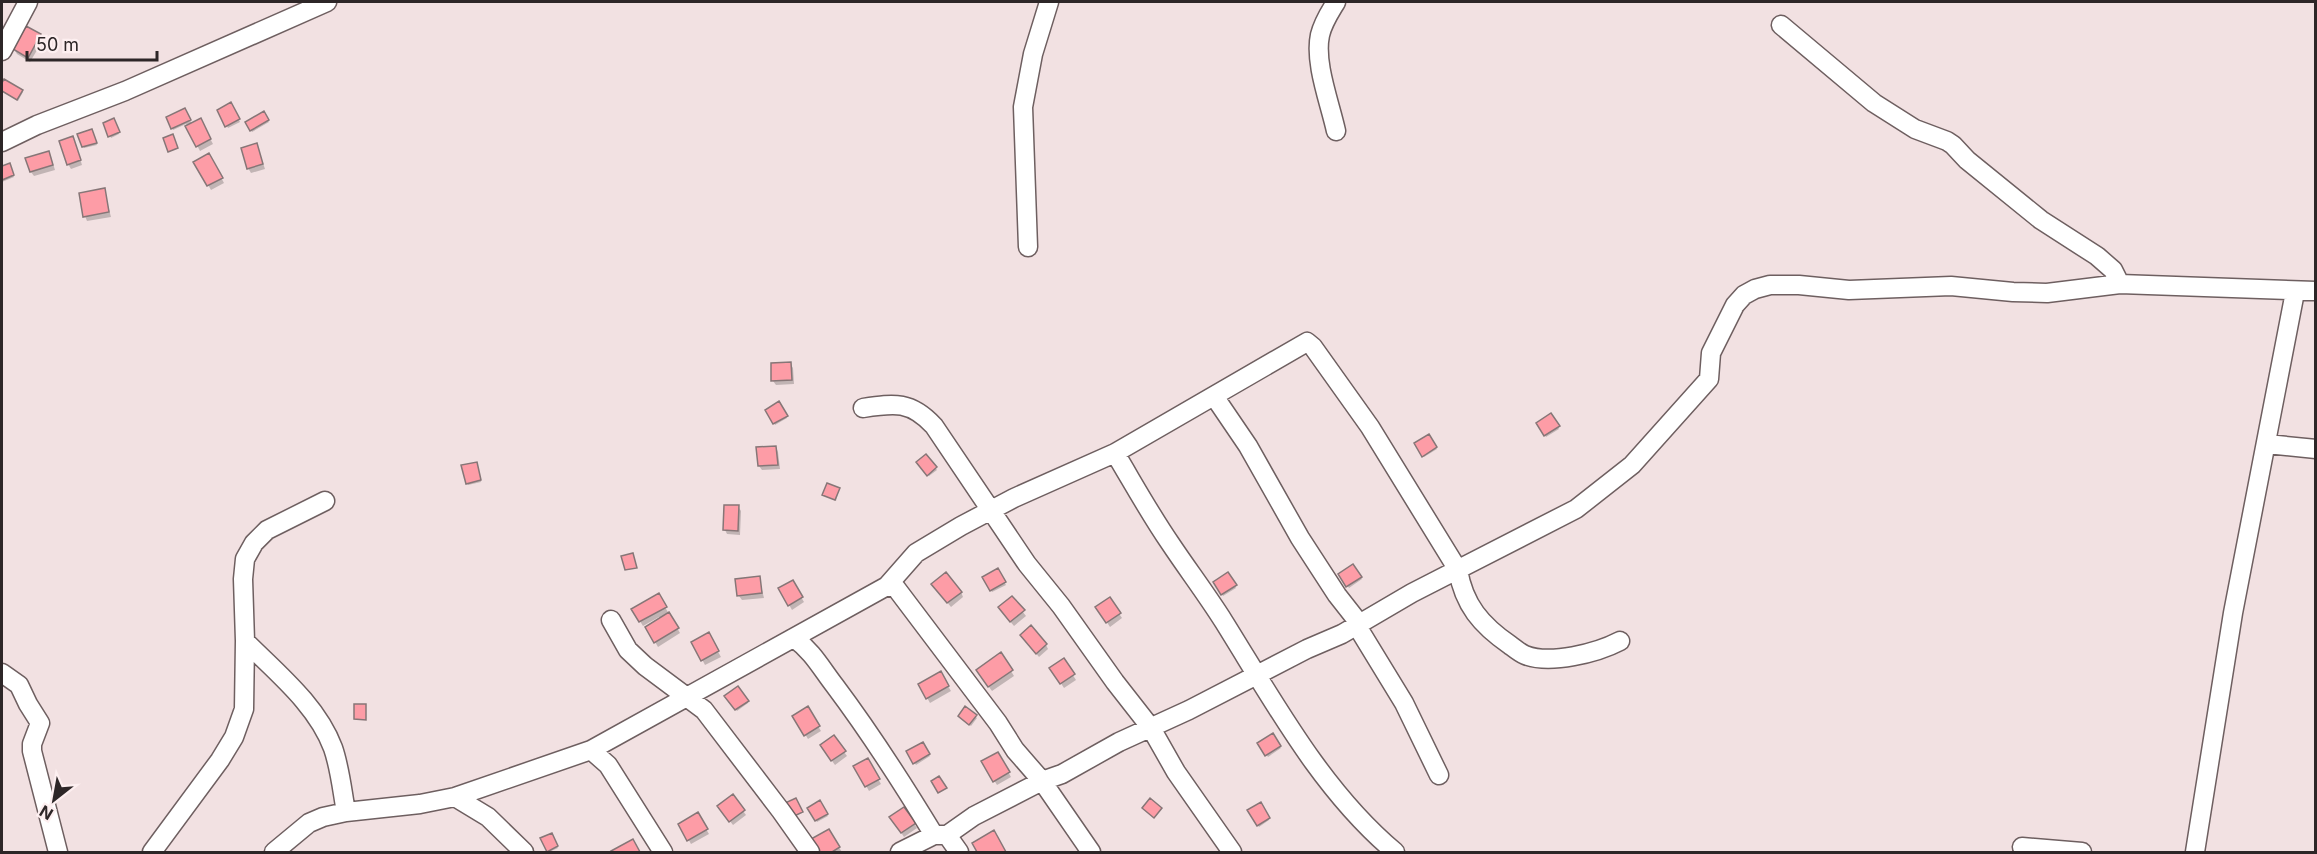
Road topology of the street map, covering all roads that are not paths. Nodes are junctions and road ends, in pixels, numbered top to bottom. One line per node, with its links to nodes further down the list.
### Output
1 (28, 2): 6 (street)
2 (327, 2): 8 (street)
3 (1049, 2): 9 (street)
4 (1335, 2): 7 (street)
5 (1781, 25): 10 (street)
6 (2, 51)
7 (1336, 131)
8 (2, 142)
9 (1028, 247)
10 (2120, 284): 12 (street); 20 (street)
11 (2316, 291): 12 (street)
12 (2295, 292): 15 (street)
13 (1214, 396): 17 (street); 20 (street); 23 (street)
14 (863, 408): 19 (street)
15 (2267, 444): 16 (street); 50 (street)
16 (2316, 449)
17 (1115, 453): 19 (street); 28 (street)
18 (325, 501): 25 (street)
19 (992, 509): 21 (street); 30 (street)
20 (1458, 570): 23 (street); 26 (street)
21 (887, 586): 24 (street); 33 (street)
22 (611, 620): 29 (street)
23 (1359, 623): 28 (street); 32 (street)
24 (794, 638): 29 (street); 36 (street)
25 (245, 641): 35 (street); 39 (street)
26 (1620, 641)
27 (2, 673): 38 (street)
28 (1258, 675): 30 (street); 48 (street)
29 (687, 698): 31 (street); 43 (street)
30 (1151, 728): 33 (street); 47 (street)
31 (591, 750): 34 (street); 42 (street)
32 (1439, 774)
33 (1042, 781): 36 (street); 46 (street)
34 (455, 797): 35 (street); 41 (street)
35 (346, 812): 40 (street)
36 (941, 835): 44 (street); 45 (street)
37 (2022, 848): 49 (street)
38 (58, 852)
39 (152, 852)
40 (274, 852)
41 (524, 852)
42 (663, 852)
43 (810, 852)
44 (900, 852)
45 (959, 852)
46 (1091, 852)
47 (1232, 852)
48 (1395, 852)
49 (2082, 852)
50 (2195, 852)

